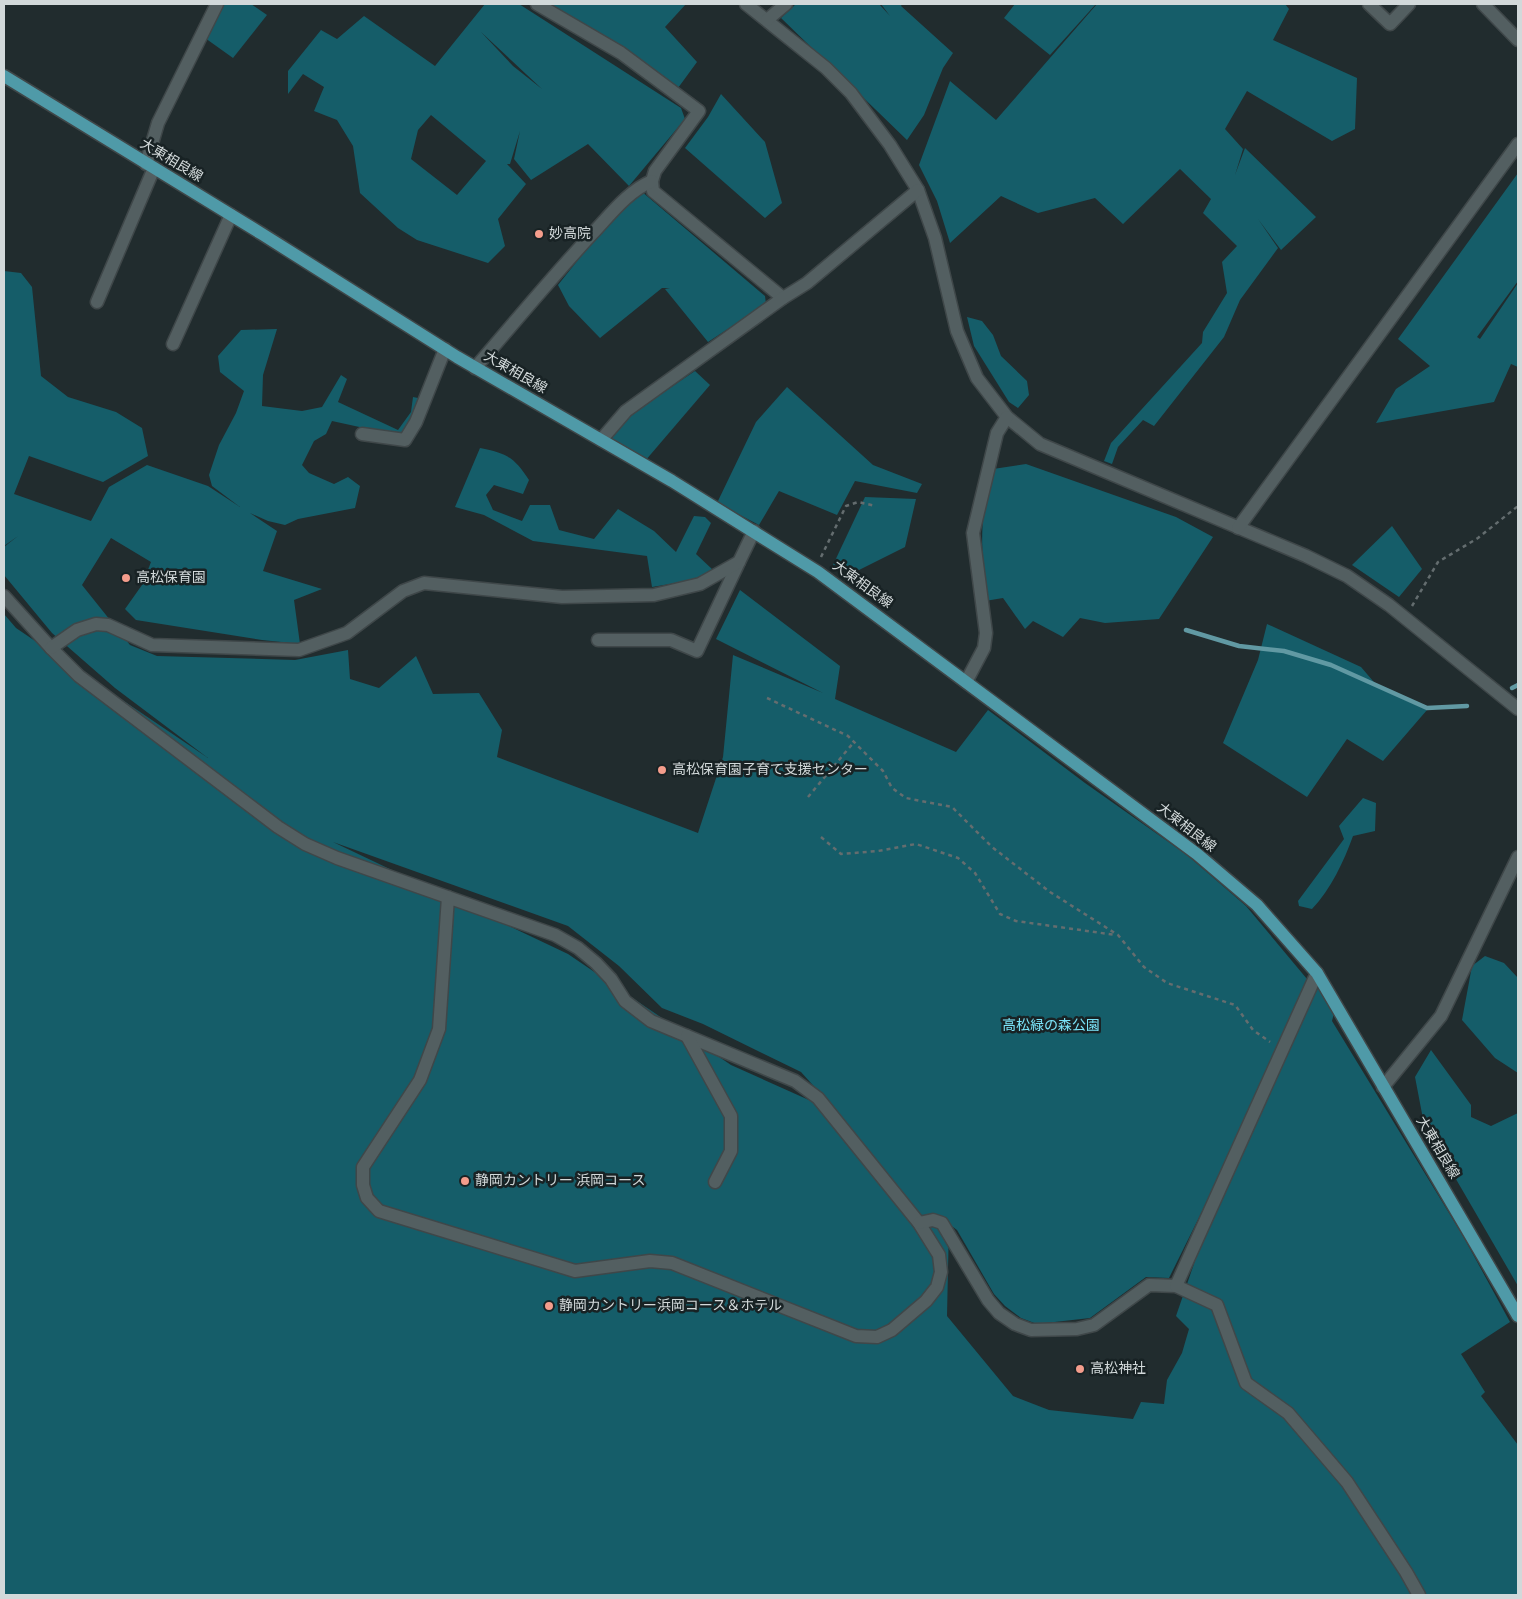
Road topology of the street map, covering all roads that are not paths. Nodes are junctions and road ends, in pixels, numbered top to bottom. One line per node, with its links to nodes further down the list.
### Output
1 (217, 4): 12 (street)
2 (537, 4): 13 (street)
3 (746, 4): 8 (street)
4 (786, 4): 8 (street)
5 (1369, 4): 6 (street)
6 (1409, 4)
7 (1483, 4): 9 (street)
8 (767, 20): 14 (street)
9 (1518, 40)
10 (5, 80): 12 (main road, 大東相良線)
11 (1518, 144): 24 (street)
12 (150, 166): 15 (main road, 大東相良線); 17 (street)
13 (652, 181): 16 (street); 20 (street)
14 (918, 190): 16 (street); 21 (street)
15 (231, 215): 18 (street); 19 (main road, 大東相良線)
16 (783, 298): 23 (street)
17 (97, 302)
18 (173, 344)
19 (445, 349): 20 (main road, 大東相良線); 22 (street)
20 (476, 368): 23 (main road, 大東相良線)
21 (1006, 417): 24 (street); 30 (street)
22 (362, 434)
23 (601, 440): 25 (main road, 大東相良線)
24 (1238, 528): 31 (street)
25 (754, 530): 26 (street); 30 (main road, 大東相良線)
26 (739, 562): 28 (street); 29 (street)
27 (4, 596): 29 (street)
28 (598, 640)
29 (51, 648): 33 (street)
30 (966, 682): 34 (main road, 大東相良線)
31 (1518, 709)
32 (1518, 858): 36 (street)
33 (448, 897): 35 (street); 38 (street)
34 (1317, 973): 36 (main road, 大東相良線); 39 (street)
35 (687, 1036): 37 (street); 38 (street)
36 (1384, 1087): 40 (main road, 大東相良線)
37 (715, 1182)
38 (918, 1223): 39 (street)
39 (1176, 1286): 41 (street)
40 (1518, 1316)
41 (1419, 1595)

